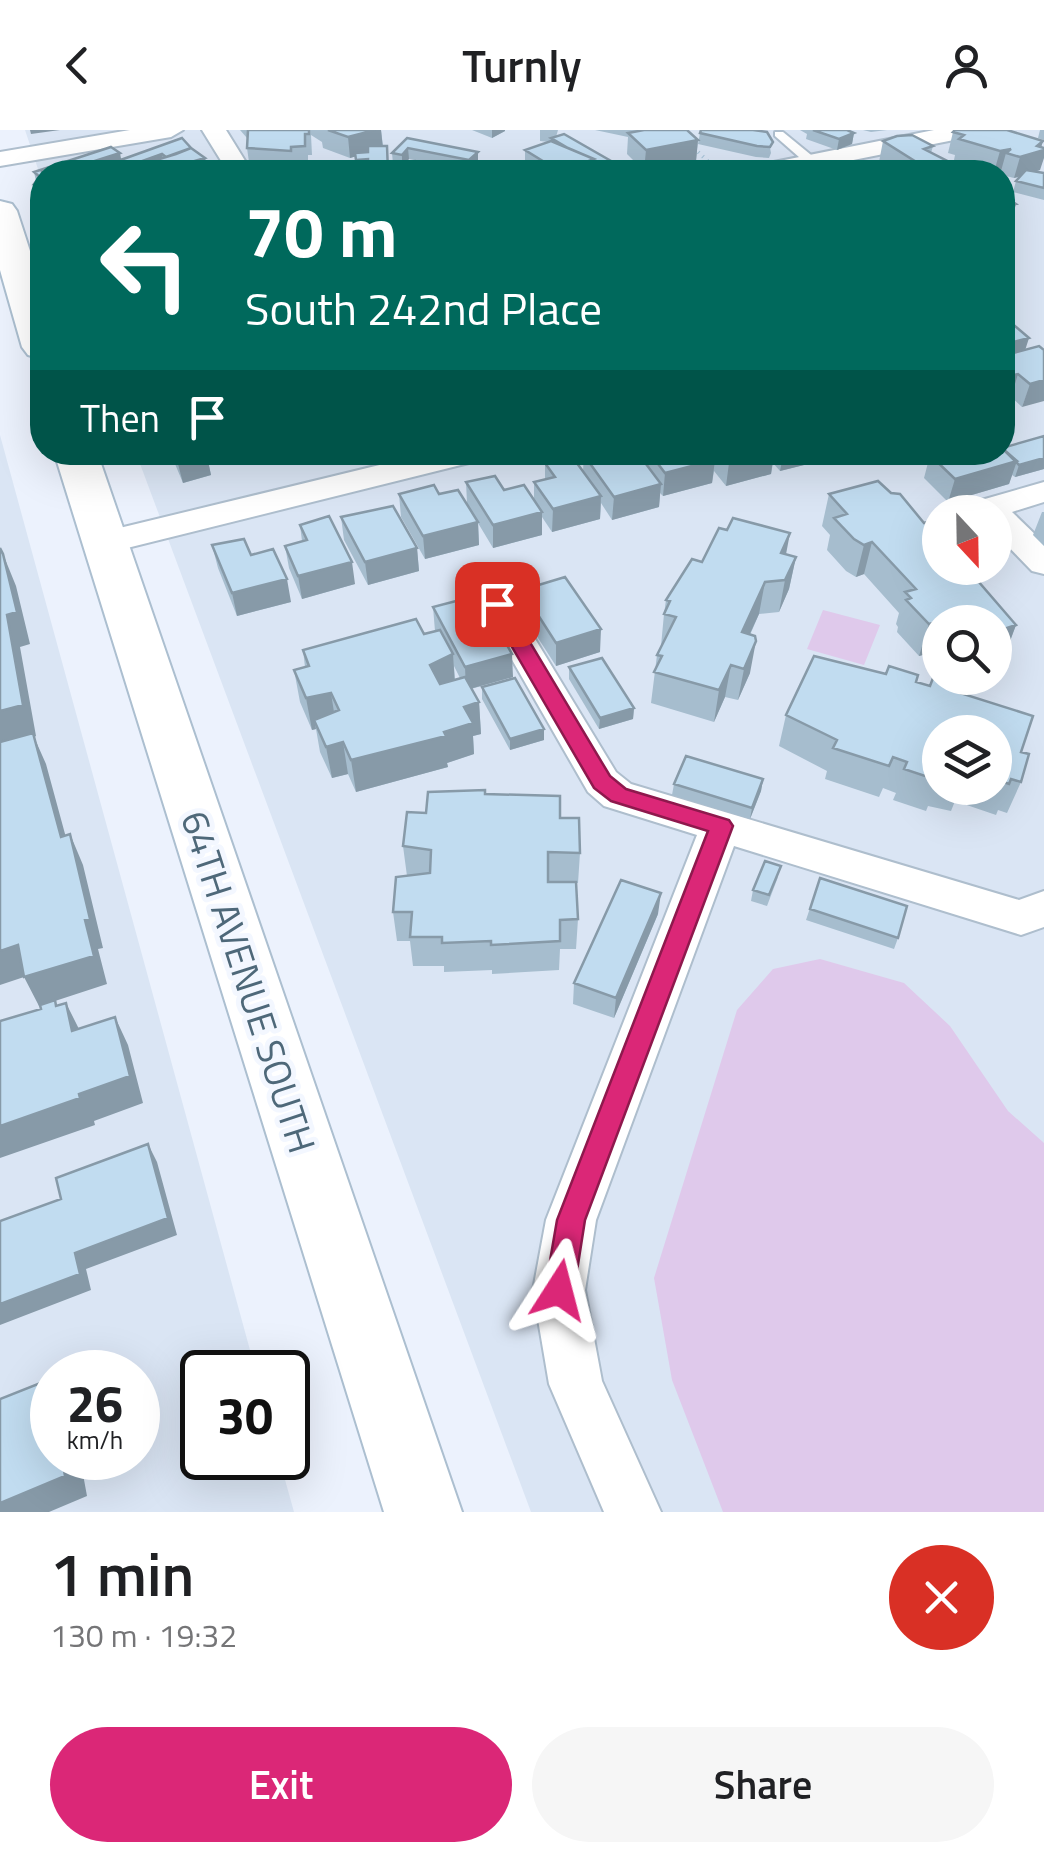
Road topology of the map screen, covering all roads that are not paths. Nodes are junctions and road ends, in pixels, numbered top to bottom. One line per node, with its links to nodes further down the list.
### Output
1 (171, 130): 5 (street)
2 (214, 130): 6 (street)
3 (969, 130): 8 (street)
4 (779, 134): 7 (lane)
5 (0, 159)
6 (233, 160)
7 (810, 160)
8 (822, 160)
9 (0, 211): 10 (street)
10 (14, 301): 11 (street)
11 (30, 327)
12 (79, 465): 17 (street, 64TH AVENUE SOUTH)
13 (421, 465): 17 (street)
14 (1044, 492): 15 (street)
15 (1012, 501)
16 (1012, 531): 18 (street)
17 (104, 543): 22 (street, 64TH AVENUE SOUTH)
18 (1044, 562)
19 (497, 604): 20 (street)
20 (721, 826): 21 (street); 23 (street)
21 (1044, 908)
22 (408, 1507)
23 (633, 1512)

